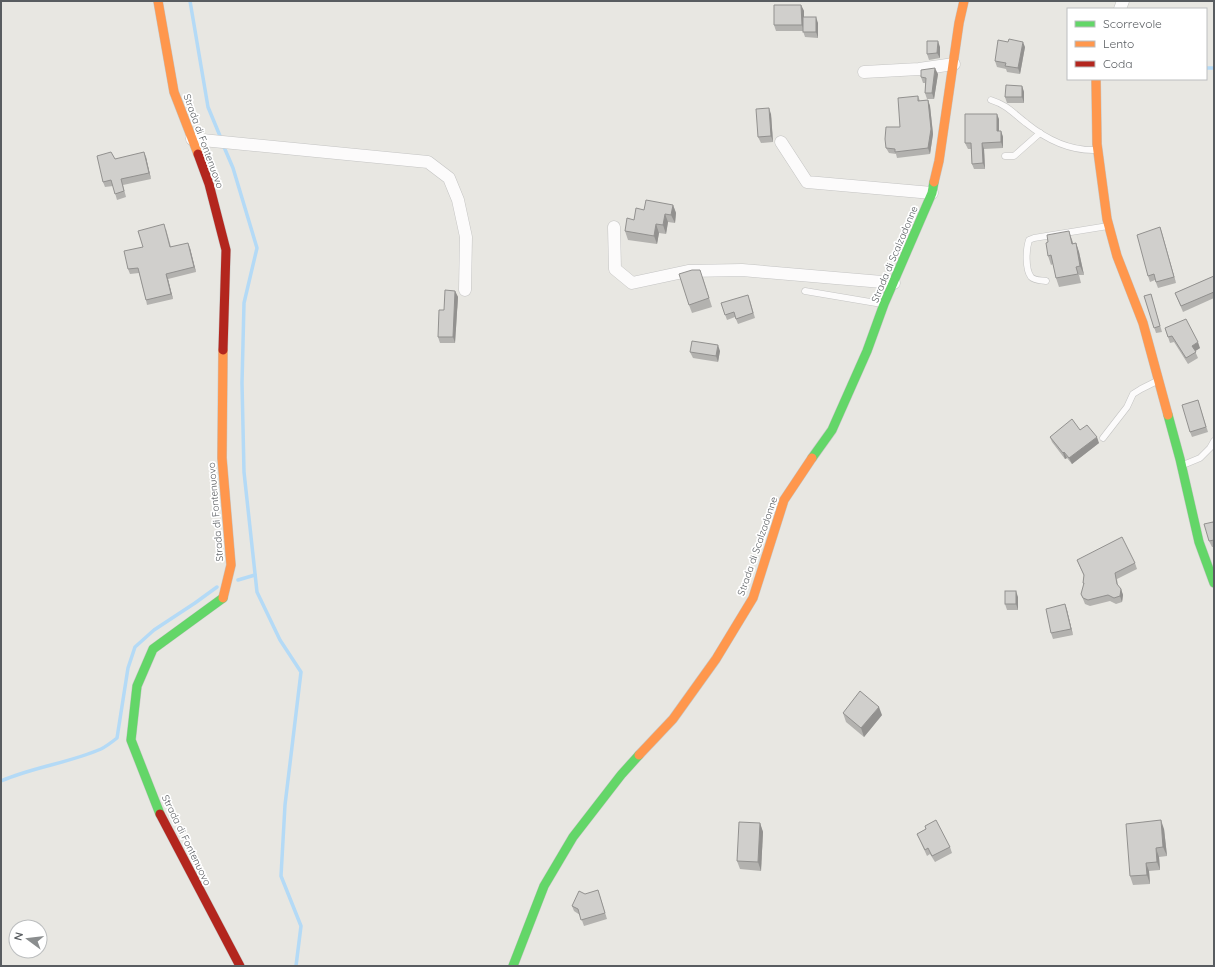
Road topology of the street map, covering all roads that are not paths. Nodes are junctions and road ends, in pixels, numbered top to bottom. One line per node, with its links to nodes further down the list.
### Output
1 (158, 1): 8 (street, Strada di Fontenuovo)
2 (964, 1): 3 (street, Strada di Scalzadonne)
3 (954, 64): 4 (street); 12 (street, Strada di Scalzadonne)
4 (864, 72)
5 (1096, 80): 10 (street)
6 (991, 100): 7 (lane)
7 (1040, 133): 10 (lane); 11 (lane)
8 (192, 139): 17 (street); 25 (street, Strada di Fontenuovo)
9 (781, 142): 12 (street)
10 (1098, 150): 13 (street)
11 (1005, 156)
12 (932, 193): 16 (street, Strada di Scalzadonne)
13 (1109, 225): 15 (lane); 20 (street)
14 (614, 227): 16 (street)
15 (1046, 281)
16 (894, 283): 19 (street, Strada di Scalzadonne)
17 (465, 290)
18 (805, 291): 19 (lane)
19 (884, 304): 26 (street, Strada di Scalzadonne)
20 (1159, 380): 21 (lane); 23 (street)
21 (1103, 438)
22 (1214, 441): 23 (lane)
23 (1181, 465): 24 (street)
24 (1214, 583)
25 (240, 966)
26 (513, 966)

